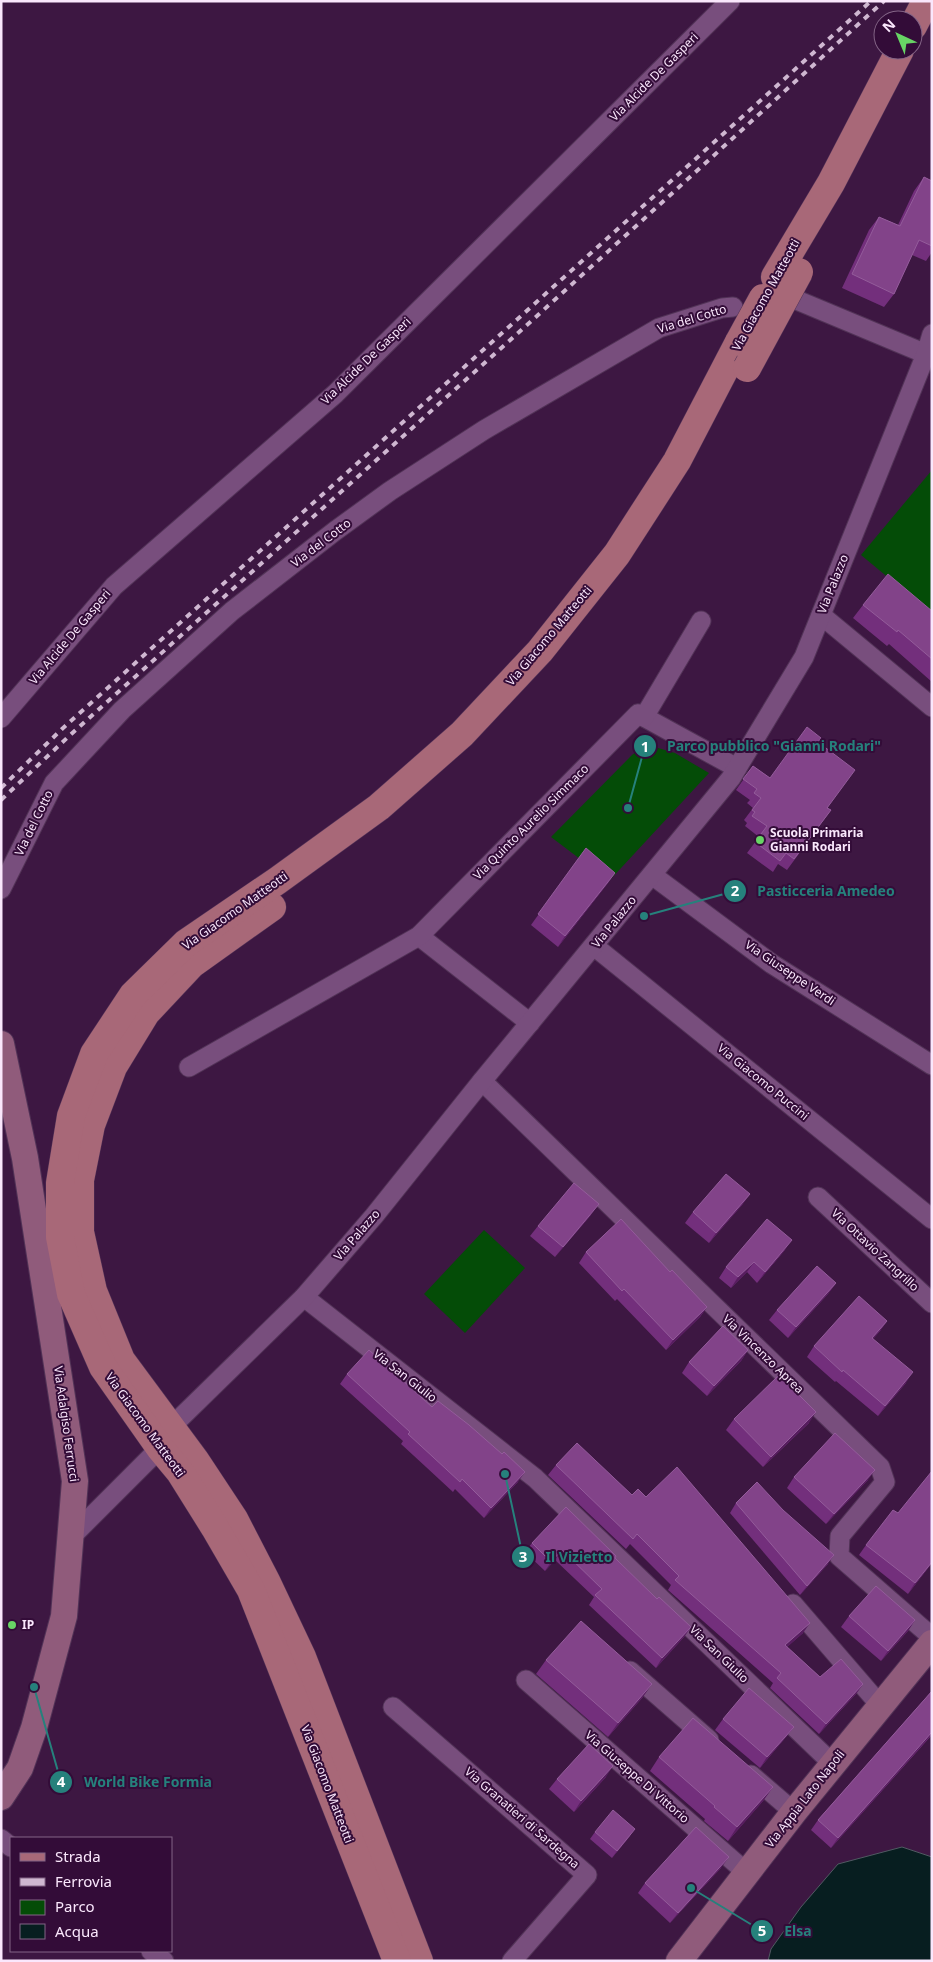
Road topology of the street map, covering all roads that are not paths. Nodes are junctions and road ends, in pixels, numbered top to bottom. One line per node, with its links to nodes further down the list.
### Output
1 (730, 1): 12 (street, Via Alcide De Gasperi)
2 (895, 60): 3 (main road, Via Giacomo Matteotti)
3 (787, 275): 27 (main road, Via Giacomo Matteotti, bridge); 27 (main road, Via Giacomo Matteotti, bridge)
4 (799, 301): 7 (street)
5 (733, 307): 15 (street, Via del Cotto)
6 (932, 334): 7 (street, Via Palazzo)
7 (926, 354): 8 (street, Via Palazzo)
8 (821, 615): 10 (street); 13 (street, Via Palazzo)
9 (701, 621): 11 (street)
10 (932, 707)
11 (644, 717): 13 (street); 16 (street, Via Quinto Aurelio Simmaco)
12 (1, 718)
13 (737, 768): 14 (street, Via Palazzo)
14 (652, 874): 17 (street, Via Palazzo); 20 (street, Via Giuseppe Verdi)
15 (1, 889)
16 (419, 936): 18 (street); 21 (street, Via Quinto Aurelio Simmaco)
17 (594, 946): 18 (street, Via Palazzo); 24 (street, Via Giacomo Puccini)
18 (530, 1023): 22 (street, Via Palazzo)
19 (1, 1044): 28 (street, Via Adalgiso Ferrucci)
20 (932, 1066)
21 (189, 1067)
22 (482, 1081): 25 (street, Via Palazzo); 30 (street, Via Vincenzo Aprea)
23 (818, 1197): 26 (street, Via Ottavio Zangrillo)
24 (932, 1219)
25 (304, 1297): 27 (street, Via Palazzo); 38 (street, Via San Giulio)
26 (932, 1303)
27 (165, 1438): 28 (street, Via Palazzo); 45 (main road, Via Giacomo Matteotti); 46 (main road, Via Giacomo Matteotti)
28 (70, 1538): 39 (street, Via Adalgiso Ferrucci)
29 (785, 1594): 34 (street)
30 (932, 1637)
31 (932, 1643): 34 (street, Via Appia Lato Napoli)
32 (618, 1661): 36 (street)
33 (526, 1680): 41 (street, Via Giuseppe Di Vittorio)
34 (880, 1705): 38 (street, Via Appia Lato Napoli)
35 (393, 1707): 47 (street, Via Granatieri di Sardegna)
36 (720, 1749)
37 (735, 1762): 40 (street)
38 (833, 1764): 40 (street, Via Appia Lato Napoli)
39 (1, 1796)
40 (794, 1812): 41 (street, Via Appia Lato Napoli)
41 (747, 1873): 43 (street, Via Appia Lato Napoli)
42 (152, 1952): 44 (street)
43 (680, 1960)
44 (164, 1961)
45 (397, 1961)
46 (419, 1961)
47 (512, 1961)

